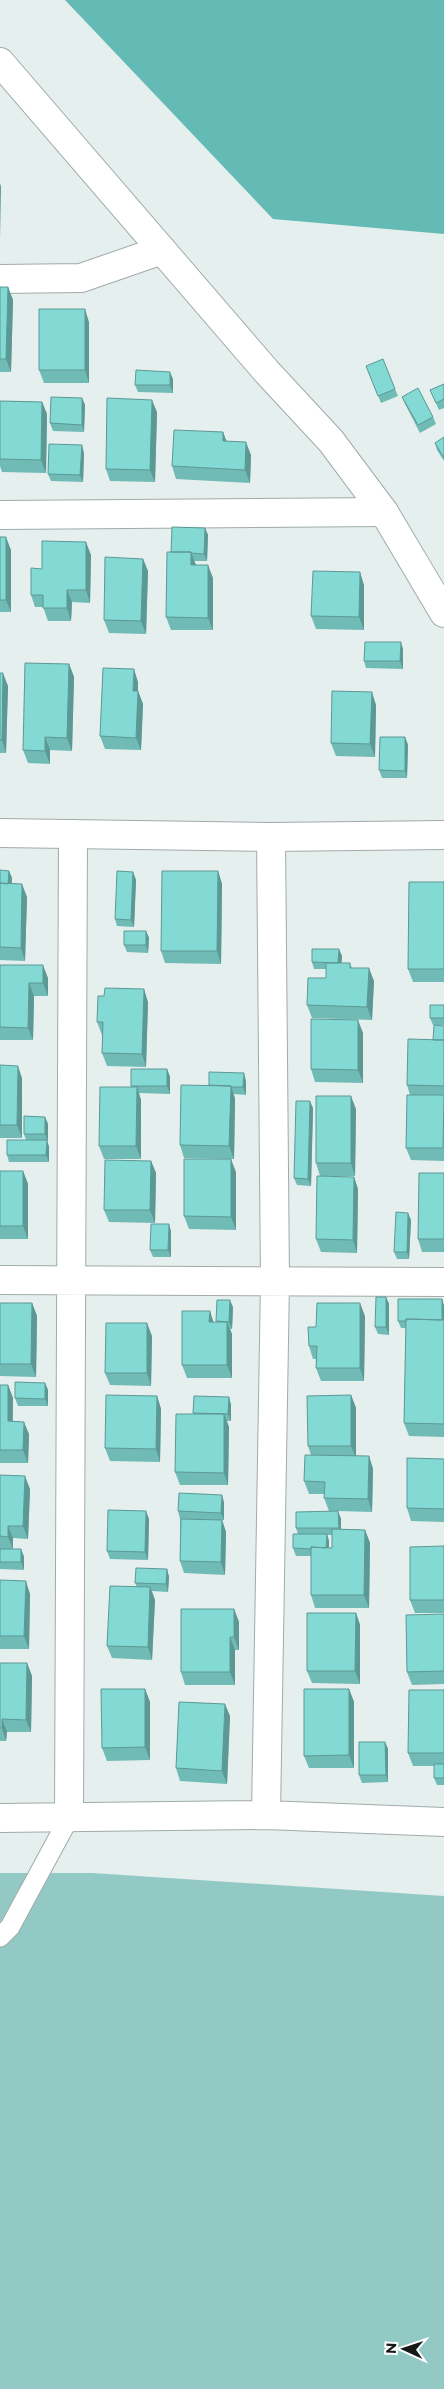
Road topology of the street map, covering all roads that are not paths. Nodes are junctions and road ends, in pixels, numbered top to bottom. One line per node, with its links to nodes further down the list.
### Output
1 (0, 62): 2 (street)
2 (162, 250): 3 (street); 4 (street)
3 (0, 278)
4 (384, 512): 5 (street); 6 (street)
5 (0, 515)
6 (444, 613)
7 (0, 833): 8 (street)
8 (73, 834): 10 (street); 12 (street)
9 (444, 835): 10 (street)
10 (271, 837): 13 (street)
11 (0, 1280): 12 (street)
12 (70, 1280): 13 (street); 17 (street)
13 (275, 1281): 14 (street); 15 (street)
14 (444, 1282)
15 (266, 1815): 17 (street); 18 (street)
16 (0, 1818): 17 (street)
17 (69, 1818): 19 (lane)
18 (444, 1822)
19 (0, 1937)

